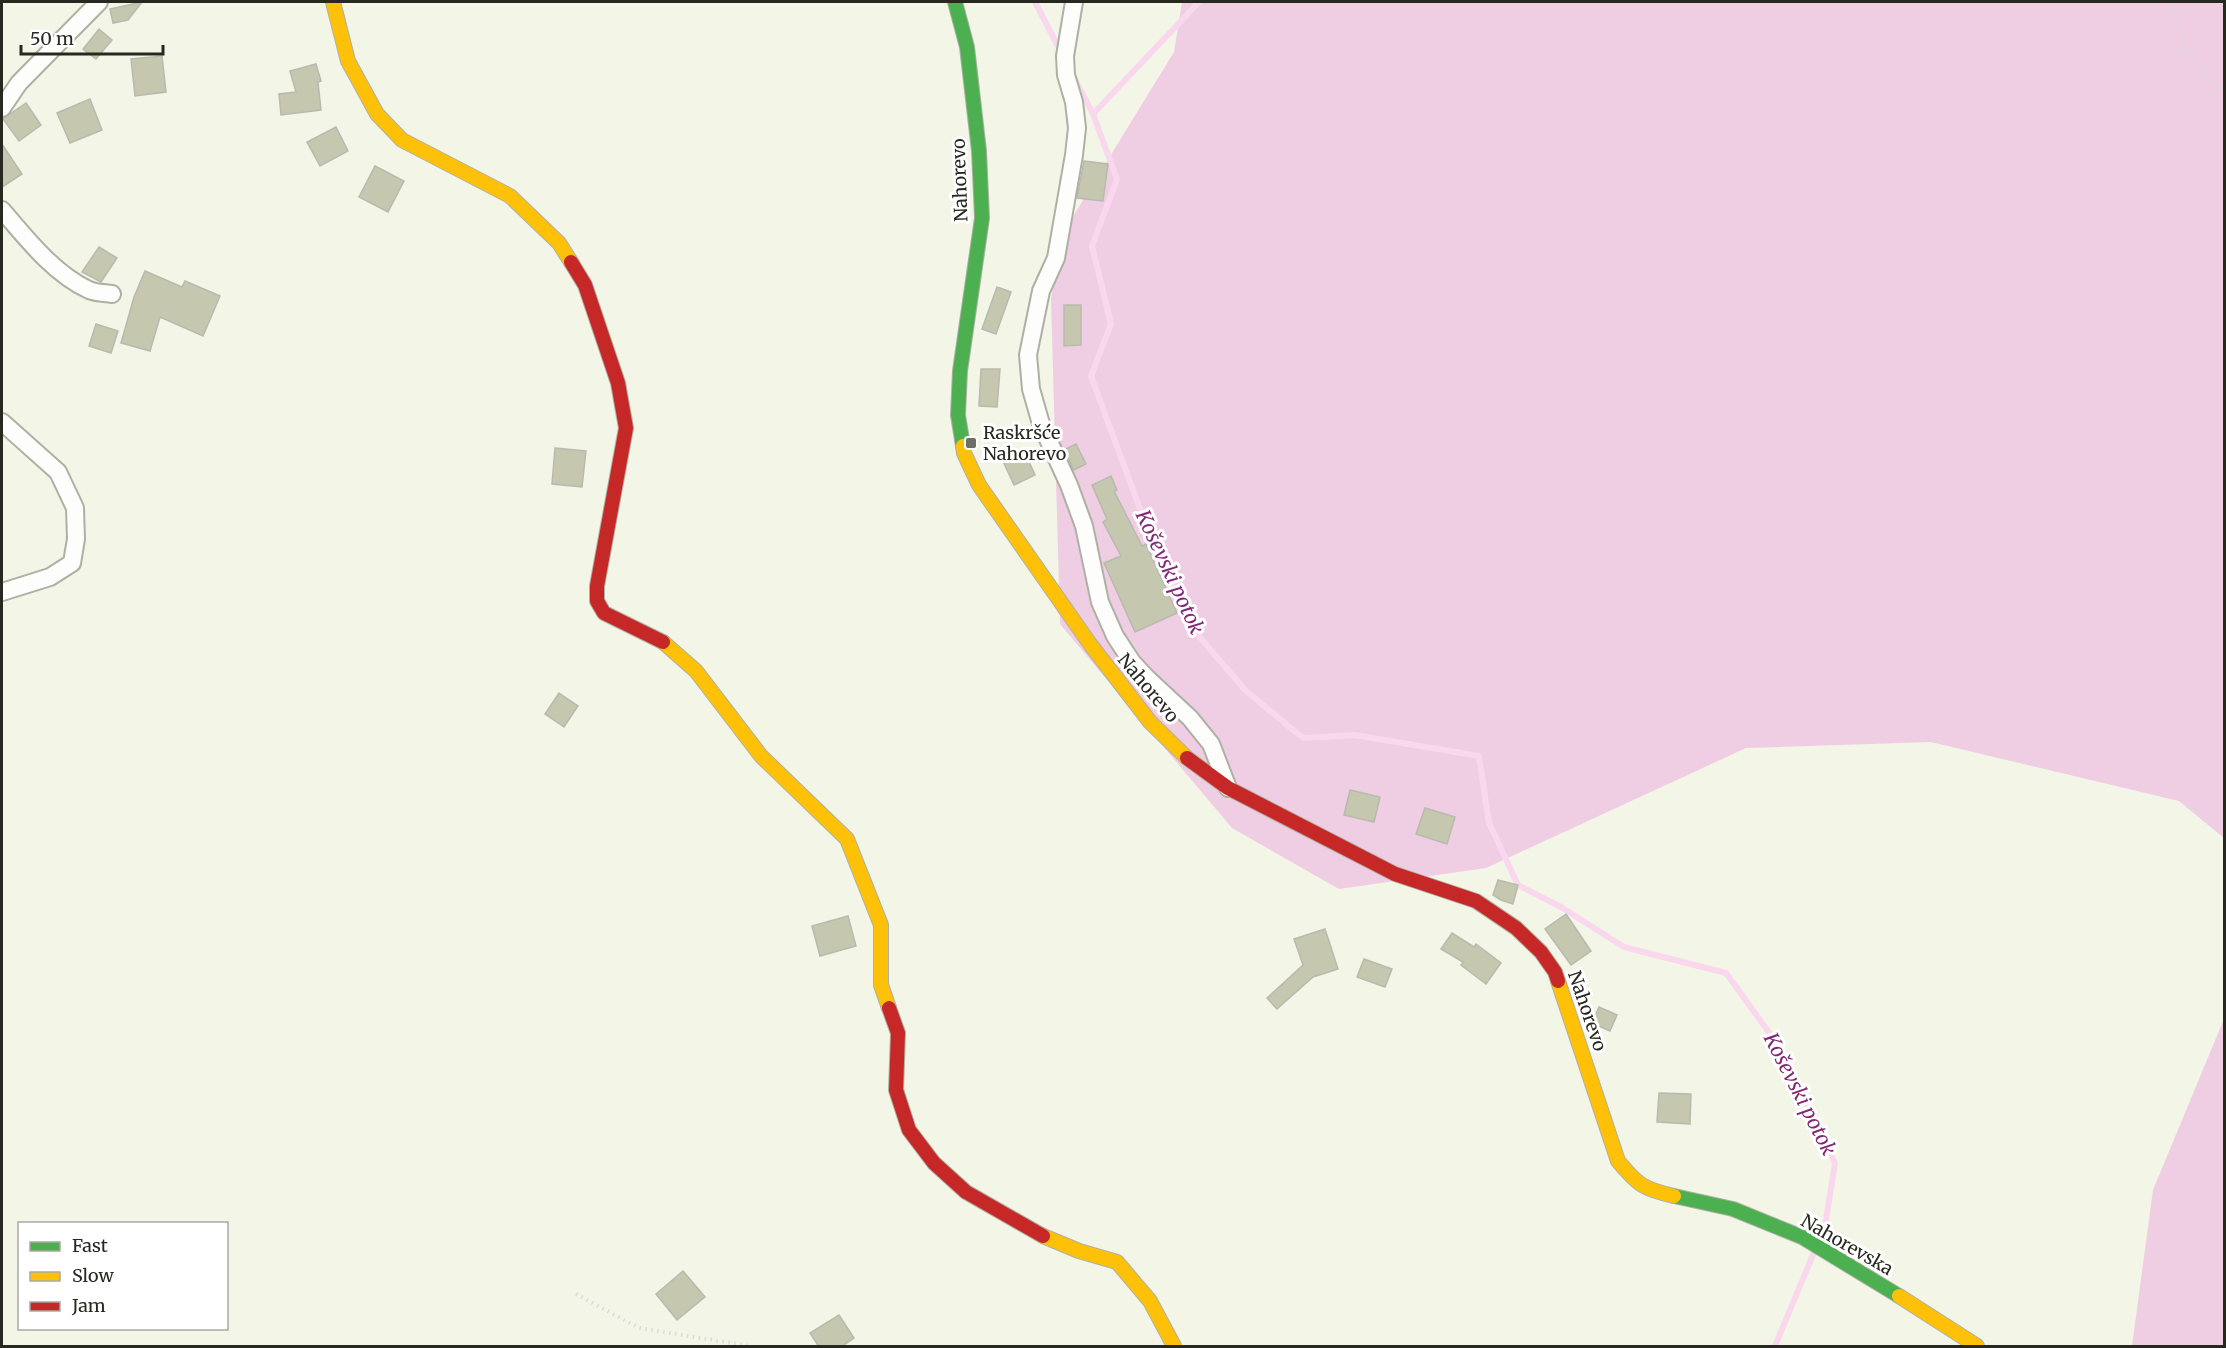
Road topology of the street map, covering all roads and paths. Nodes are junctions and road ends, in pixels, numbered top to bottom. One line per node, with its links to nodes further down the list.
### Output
1 (99, 2): 7 (street)
2 (333, 2): 16 (street)
3 (955, 2): 12 (street, Nahorevo)
4 (1074, 2): 12 (street)
5 (2170, 2): 6 (path)
6 (2224, 94)
7 (2, 108)
8 (2, 210): 9 (street)
9 (112, 294)
10 (2, 422): 11 (street)
11 (2, 592)
12 (1228, 788): 13 (street, Nahorevo)
13 (1652, 1191): 17 (street, Nahorevska)
14 (576, 1294): 15 (path)
15 (750, 1347)
16 (1174, 1347)
17 (1977, 1347)

